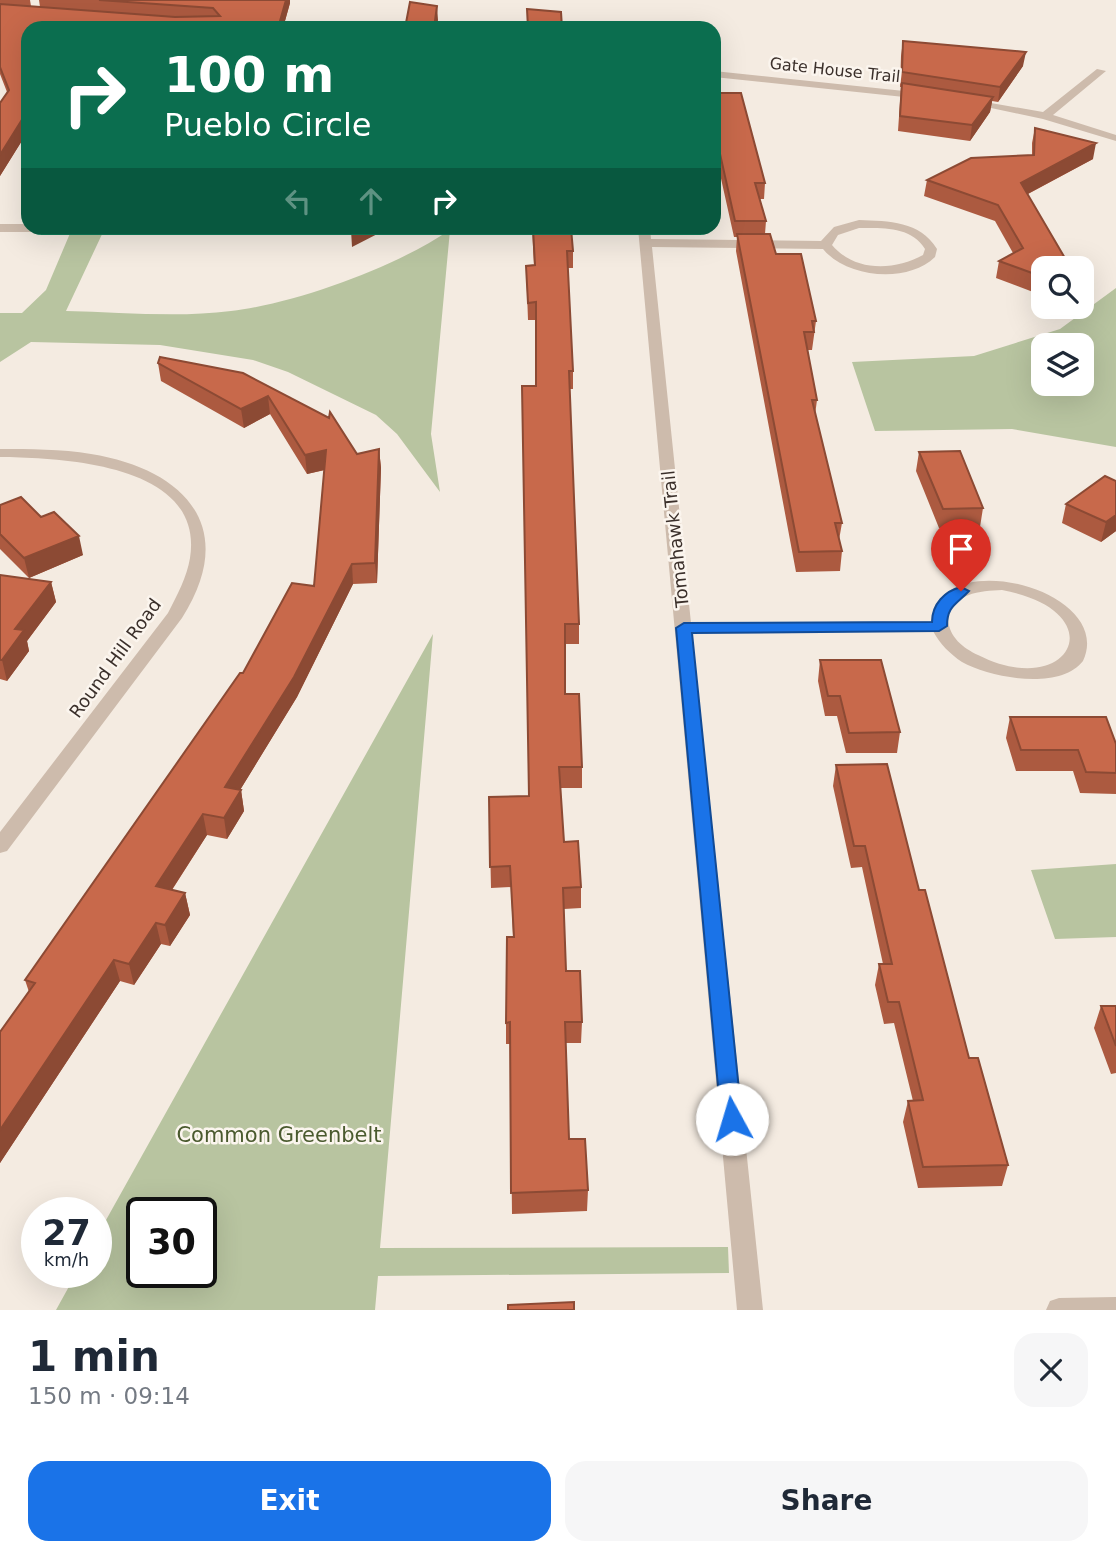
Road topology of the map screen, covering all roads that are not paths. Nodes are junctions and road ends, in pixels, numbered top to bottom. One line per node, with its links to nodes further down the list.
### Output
1 (1101, 71): 5 (street)
2 (721, 75): 3 (street, Gate House Trail)
3 (930, 97)
4 (954, 100): 5 (street)
5 (1045, 116): 6 (street)
6 (1116, 138)
7 (0, 229): 8 (street)
8 (21, 229)
9 (644, 235): 10 (street); 13 (street, Tomahawk Trail)
10 (826, 245): 10 (street)
11 (0, 453): 14 (street, Round Hill Road)
12 (939, 626): 12 (street); 13 (street)
13 (684, 628): 16 (street, Tomahawk Trail)
14 (0, 846)
15 (1116, 1309): 17 (street)
16 (750, 1310)
17 (1059, 1310)

